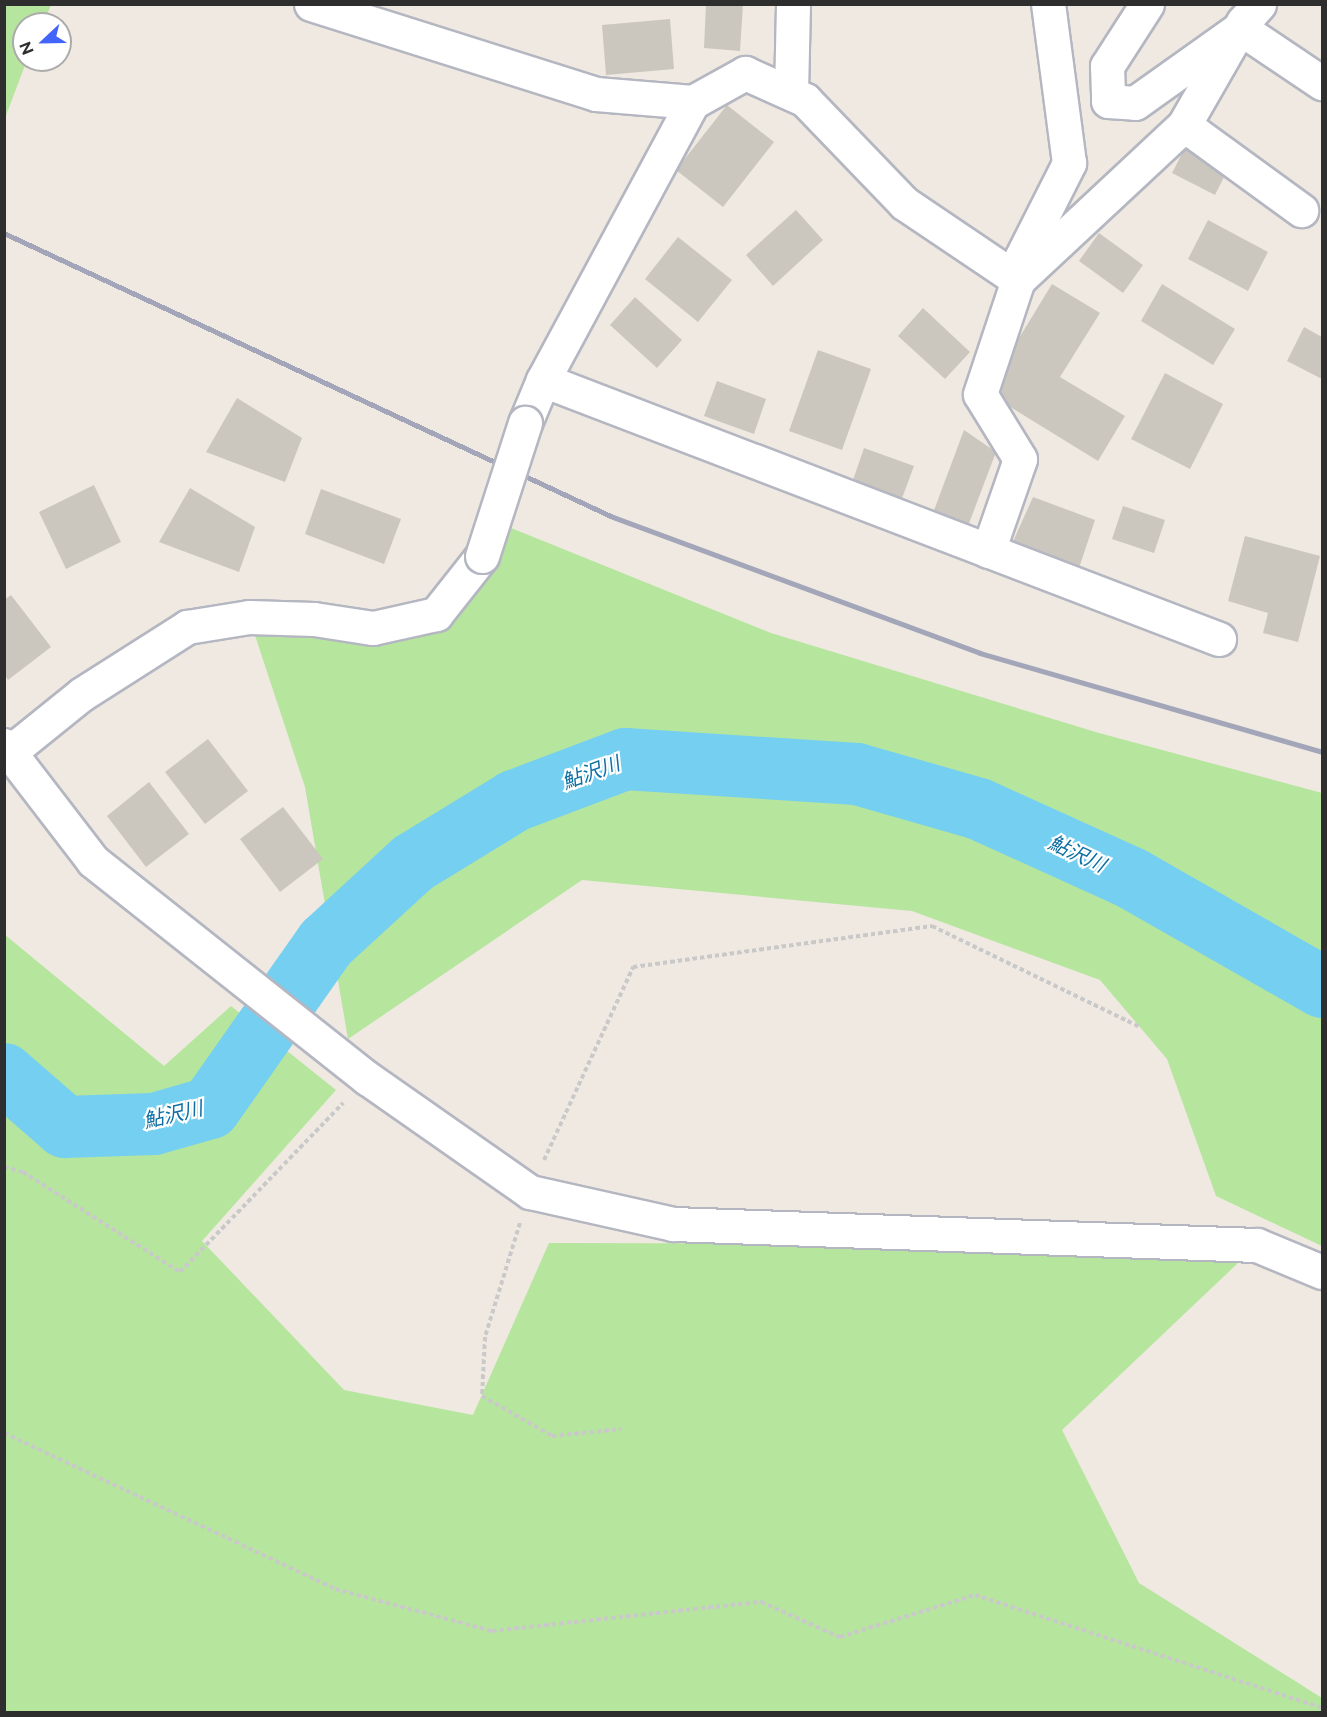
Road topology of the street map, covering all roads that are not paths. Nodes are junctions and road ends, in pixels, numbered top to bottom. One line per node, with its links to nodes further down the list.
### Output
1 (311, 4): 8 (street)
2 (793, 4): 7 (street)
3 (1048, 4): 11 (street)
4 (1148, 4): 5 (street)
5 (1249, 16): 6 (street); 9 (street)
6 (1323, 83)
7 (791, 93): 8 (street); 11 (street)
8 (693, 102): 12 (street)
9 (1184, 125): 10 (street); 11 (street)
10 (1301, 210)
11 (1015, 278): 13 (street)
12 (543, 380): 13 (street); 15 (street, bridge)
13 (988, 551): 14 (street)
14 (1219, 639)
15 (7, 748): 16 (street)
16 (1323, 1272)

